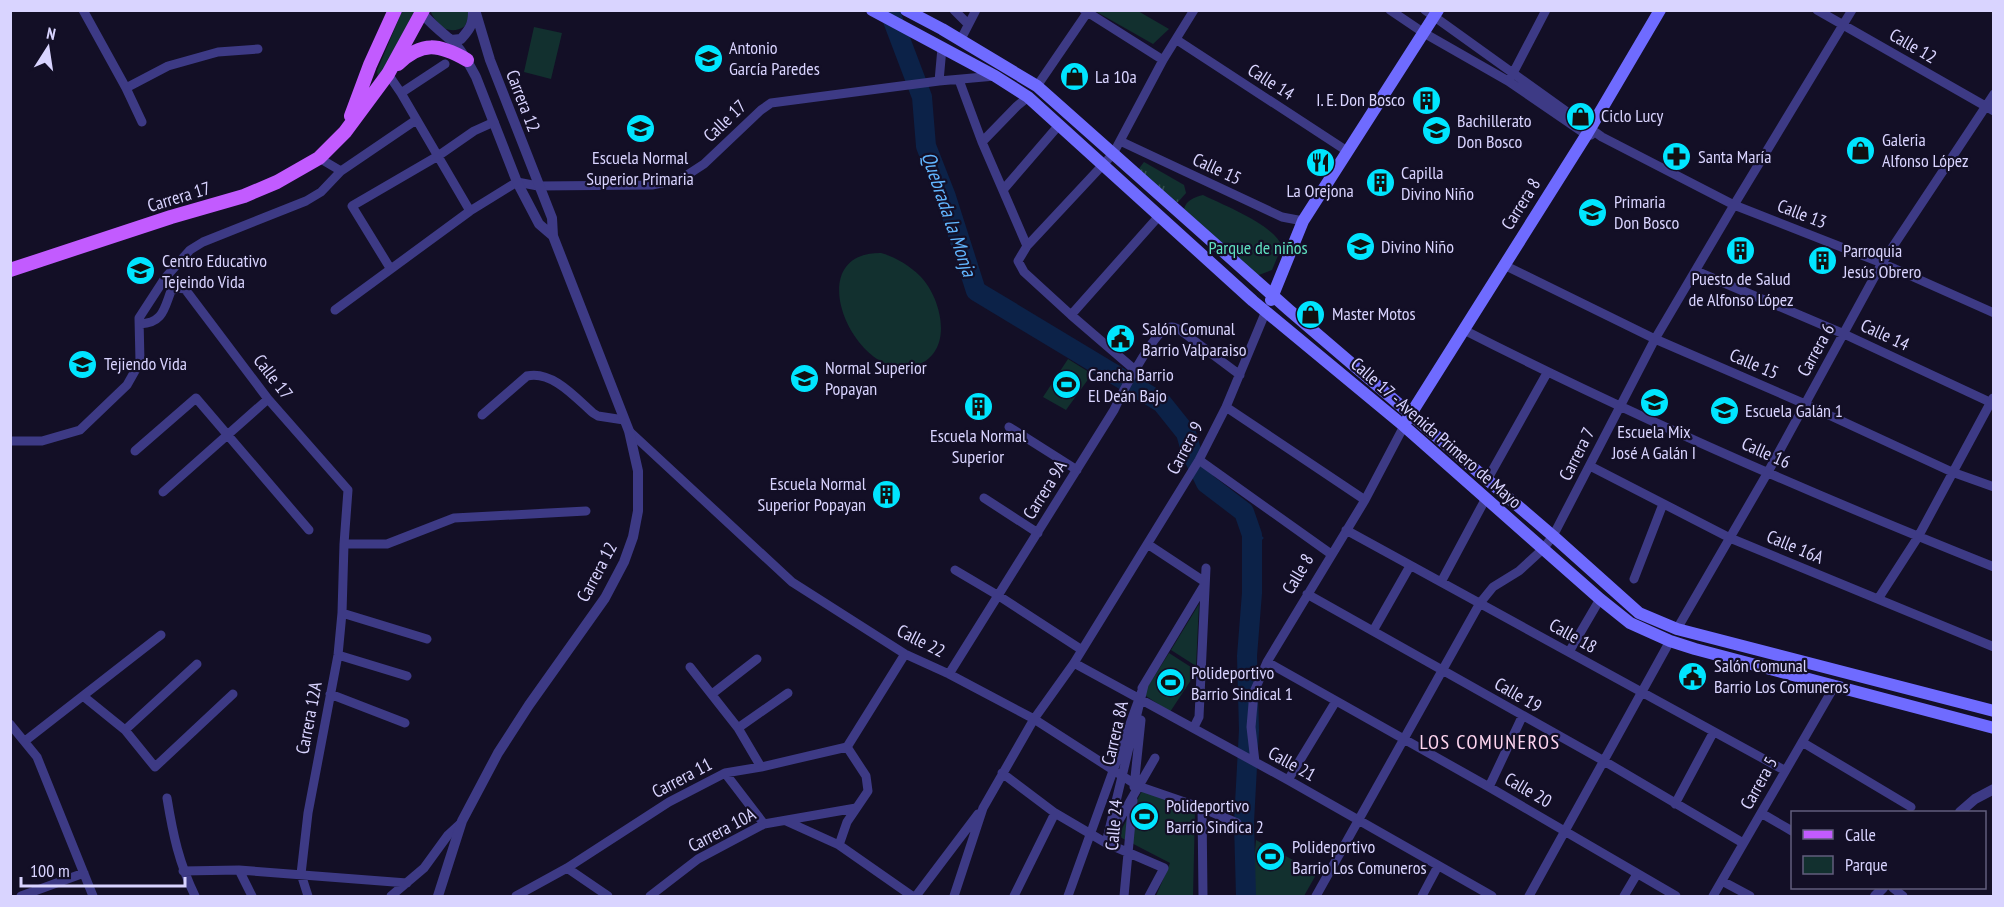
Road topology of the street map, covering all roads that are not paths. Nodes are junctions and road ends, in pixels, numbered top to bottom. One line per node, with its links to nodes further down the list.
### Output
1 (83, 10): 34 (street)
2 (395, 10): 44 (main road, Carrera 17)
3 (474, 10): 20 (street); 54 (street, Carrera 12)
4 (872, 10): 23 (main road, Calle 17 - Avenida Primero de Mayo)
5 (906, 10): 21 (main road, Calle 17 - Avenida Primero de Mayo)
6 (954, 10): 17 (street)
7 (976, 10): 17 (street)
8 (1194, 10): 22 (street)
9 (1390, 10): 19 (street, Calle 13)
10 (1546, 10): 30 (street)
11 (1660, 10): 43 (main road, Carrera 8)
12 (1817, 10): 18 (street, Calle 12)
13 (1852, 10): 18 (street, Carrera 7)
14 (422, 11): 20 (street, Carrera 12); 28 (main road, Carrera 17)
15 (1087, 11): 26 (street); 33 (street)
16 (1432, 13): 19 (main road, Carrera 9); 30 (street, Calle 13)
17 (968, 24): 21 (street)
18 (1842, 25): 38 (street, Calle 12); 56 (street, Carrera 7)
19 (1424, 33): 30 (street, Calle 13); 47 (main road, Carrera 9)
20 (451, 40): 25 (street, Carrera 12)
21 (960, 40): 33 (main road, Calle 17 - Avenida Primero de Mayo)
22 (1177, 40): 26 (street); 47 (street, Calle 14)
23 (942, 48): 29 (main road, Calle 17 - Avenida Primero de Mayo); 32 (street)
24 (258, 49): 34 (street)
25 (467, 60): 28 (main road); 41 (street, Carrera 12)
26 (1163, 60): 45 (street)
27 (445, 64): 35 (street)
28 (388, 74): 35 (street); 44 (main road, Carrera 17)
29 (995, 76): 31 (street, Calle 17); 37 (main road, Calle 17 - Avenida Primero de Mayo)
30 (1511, 77): 43 (street, Calle 13)
31 (959, 80): 32 (street, Calle 17); 46 (street)
32 (939, 81): 54 (street, Calle 17)
33 (1037, 86): 48 (main road, Calle 17 - Avenida Primero de Mayo)
34 (126, 88): 40 (street)
35 (401, 93): 39 (street)
36 (1994, 94): 38 (street, Carrera 6)
37 (1028, 97): 42 (main road, Calle 17 - Avenida Primero de Mayo); 46 (street)
38 (1989, 109): 62 (street, Carrera 6)
39 (416, 120): 49 (street); 52 (street)
40 (142, 122)
41 (494, 122): 49 (street); 53 (street, Carrera 12)
42 (1059, 125): 51 (main road, Calle 17 - Avenida Primero de Mayo); 55 (street)
43 (1589, 130): 56 (street, Calle 13); 63 (main road, Carrera 8)
44 (345, 132): 50 (main road, Carrera 17)
45 (1120, 141): 48 (street); 59 (street, Calle 15)
46 (982, 142): 55 (street)
47 (1347, 151): 59 (main road, Carrera 9)
48 (1113, 154): 51 (street); 67 (main road, Calle 17 - Avenida Primero de Mayo)
49 (438, 156): 57 (street); 64 (street)
50 (319, 158): 52 (street); 65 (main road, Carrera 17)
51 (1104, 165): 58 (main road, Calle 17 - Avenida Primero de Mayo); 61 (street)
52 (341, 171): 72 (street)
53 (517, 182): 54 (street, Calle 17); 57 (street); 60 (street, Carrera 12)
54 (538, 186): 60 (street, Carrera 12)
55 (1003, 190): 61 (street)
56 (1734, 205): 62 (street, Calle 13); 66 (street, Carrera 7)
57 (470, 211): 64 (street)
58 (1159, 216): 69 (main road, Calle 17 - Avenida Primero de Mayo); 71 (street)
59 (1303, 221): 67 (main road, Carrera 9)
60 (553, 237): 86 (street, Carrera 12)
61 (1027, 246): 71 (street)
62 (1882, 263): 70 (street, Calle 13); 74 (street, Carrera 6)
63 (1504, 265): 73 (main road, Carrera 8); 75 (street, Calle 15)
64 (394, 266): 68 (street)
65 (10, 270)
66 (1696, 271): 74 (street, Calle 14); 75 (street, Carrera 7)
67 (1273, 295): 69 (main road, Carrera 9); 84 (main road, Calle 17 - Avenida Primero de Mayo)
68 (335, 310)
69 (1266, 311): 78 (street, Carrera 9); 87 (main road, Calle 17 - Avenida Primero de Mayo)
70 (1994, 313)
71 (1071, 315): 76 (street)
72 (140, 324): 79 (street, Calle 17); 91 (street)
73 (1464, 330): 77 (street, Calle 16); 84 (main road, Carrera 8)
74 (1844, 334): 80 (street, Calle 14); 81 (street, Carrera 6)
75 (1655, 339): 81 (street, Calle 15); 82 (street, Carrera 7)
76 (1133, 373): 78 (street, Carrera 9A); 95 (street, Carrera 9A)
77 (1547, 373): 82 (street, Calle 16); 98 (street)
78 (1240, 375): 83 (street, Carrera 9)
79 (268, 399): 90 (street); 112 (street, Calle 17)
80 (1993, 402): 97 (street)
81 (1805, 404): 96 (street, Carrera 6); 97 (street, Calle 15)
82 (1621, 406): 94 (street, Carrera 7); 96 (street, Calle 16)
83 (1226, 407): 93 (street, Carrera 9); 103 (street)
84 (1410, 414): 87 (main road, Calle 8); 98 (main road, Calle 17 - Avenida Primero de Mayo)
85 (482, 415): 86 (street)
86 (624, 420): 89 (street, Carrera 12)
87 (1404, 426): 102 (main road, Calle 17 - Avenida Primero de Mayo); 103 (street, Calle 8)
88 (1009, 427): 95 (street)
89 (629, 431): 137 (street, Calle 22); 192 (street, Carrera 12)
90 (228, 434): 92 (street); 100 (street); 106 (street)
91 (10, 441)
92 (135, 451)
93 (1200, 460): 113 (street, Carrera 9); 115 (street)
94 (1590, 466): 104 (street, Calle 16A); 109 (street, Carrera 7)
95 (1077, 470): 108 (street, Carrera 9A)
96 (1768, 472): 110 (street, Calle 16); 111 (street, Carrera 6)
97 (1952, 472): 99 (street, Calle 15); 110 (street)
98 (1487, 480): 109 (main road, Calle 17 - Avenida Primero de Mayo)
99 (1994, 487)
100 (163, 492)
101 (984, 498): 108 (street)
102 (1486, 498): 114 (main road, Calle 17 - Avenida Primero de Mayo); 122 (street)
103 (1365, 500): 107 (street, Calle 8)
104 (1663, 504): 111 (street, Calle 16A); 120 (street)
105 (586, 511): 112 (street)
106 (309, 530)
107 (1346, 530): 115 (street, Calle 8); 116 (street, Calle 18)
108 (1038, 533): 124 (street, Carrera 9A)
109 (1553, 536): 114 (street, Carrera 7); 129 (main road, Calle 17 - Avenida Primero de Mayo)
110 (1918, 537): 117 (street, Calle 16); 126 (street)
111 (1730, 538): 126 (street, Calle 16A); 129 (street, Carrera 6)
112 (344, 544): 128 (street, Carrera 12A)
113 (1149, 545): 121 (street); 135 (street, Carrera 9)
114 (1543, 549): 125 (main road, Calle 17 - Avenida Primero de Mayo); 127 (street, Carrera 7)
115 (1331, 554): 123 (street, Calle 8)
116 (1410, 566): 122 (street, Calle 18); 130 (street)
117 (1994, 567)
118 (1206, 568): 121 (street)
119 (955, 570): 124 (street)
120 (1634, 579)
121 (1205, 582): 147 (street); 162 (street)
122 (1442, 582): 127 (street, Calle 18)
123 (1307, 594): 130 (street, Calle 19); 140 (street, Calle 8)
124 (999, 596): 135 (street); 145 (street, Carrera 9A)
125 (1600, 599): 133 (main road, Calle 17 - Avenida Primero de Mayo); 136 (street)
126 (1878, 599): 134 (street, Calle 16A)
127 (1480, 603): 136 (street, Calle 18); 144 (street, Carrera 7)
128 (342, 613): 132 (street); 138 (street, Carrera 12A)
129 (1677, 629): 157 (main road, Calle 17 - Avenida Primero de Mayo)
130 (1373, 631): 144 (street, Calle 19)
131 (161, 635): 154 (street)
132 (427, 639)
133 (1670, 641): 148 (main road, Calle 17 - Avenida Primero de Mayo); 150 (street)
134 (1994, 647)
135 (1082, 650): 141 (street, Carrera 9)
136 (1569, 652): 150 (street, Calle 18)
137 (905, 654): 145 (street, Calle 22); 170 (street)
138 (338, 655): 146 (street); 152 (street, Carrera 12A)
139 (757, 659): 153 (street)
140 (1267, 662): 156 (street, Calle 20); 172 (street, Calle 8)
141 (1074, 663): 155 (street, Calle 21); 159 (street, Carrera 9)
142 (197, 664): 165 (street)
143 (690, 667): 153 (street)
144 (1443, 670): 158 (street, Calle 19); 167 (street, Carrera 7)
145 (949, 674): 159 (street, Calle 22)
146 (407, 676)
147 (1144, 685): 155 (street); 198 (street, Carrera 8A); 224 (street, Carrera 8A); 225 (street, Calle 24)
148 (1834, 687): 164 (main road, Calle 17 - Avenida Primero de Mayo); 169 (street, Carrera 5)
149 (788, 693): 163 (street)
150 (1642, 693): 166 (street, Calle 18); 173 (street)
151 (233, 694): 165 (street)
152 (330, 694): 160 (street); 206 (street, Carrera 12A)
153 (712, 694): 163 (street)
154 (83, 696): 165 (street); 168 (street)
155 (1136, 697): 162 (street, Calle 21)
156 (1336, 701): 167 (street, Calle 20); 178 (street)
157 (1994, 711)
158 (1522, 717): 173 (street, Calle 19); 180 (street)
159 (1034, 720): 177 (street, Carrera 9); 179 (street, Calle 22)
160 (405, 723)
161 (10, 724): 168 (street)
162 (1191, 727): 172 (street, Calle 21)
163 (738, 728): 174 (street)
164 (1994, 728)
165 (125, 730)
166 (1713, 733): 175 (street, Calle 18); 183 (street)
167 (1404, 740): 180 (street, Calle 20); 193 (street, Carrera 7)
168 (26, 741): 205 (street)
169 (1802, 741): 175 (street, Carrera 5); 184 (street)
170 (847, 747): 174 (street, Carrera 11); 185 (street)
171 (1155, 758): 179 (street, Carrera 8A)
172 (1252, 760): 178 (street, Calle 21)
173 (1604, 761): 183 (street, Calle 19); 197 (street)
174 (761, 767): 176 (street, Carrera 11)
175 (1785, 770): 190 (street, Carrera 5)
176 (725, 773): 195 (street); 202 (street, Carrera 11)
177 (1002, 773): 186 (street, Carrera 9); 189 (street)
178 (1288, 780): 193 (street, Calle 21)
179 (1138, 786): 187 (street, Calle 22); 198 (street, Carrera 8A)
180 (1489, 787): 197 (street, Calle 20)
181 (1994, 789): 188 (street)
182 (167, 798): 204 (street)
183 (1675, 804): 199 (street, Calle 19)
184 (1911, 807)
185 (856, 808): 191 (street, Carrera 10A); 200 (street)
186 (983, 808): 221 (street); 222 (street, Carrera 9)
187 (1202, 808): 194 (street, Calle 22); 227 (street)
188 (1961, 811)
189 (1055, 813): 198 (street); 223 (street)
190 (1761, 813): 196 (street); 199 (street, Carrera 5)
191 (785, 820): 195 (street, Carrera 10A); 200 (street)
192 (462, 821): 209 (street); 217 (street, Carrera 12)
193 (1358, 821): 201 (street, Calle 21); 210 (street, Carrera 7)
194 (1237, 823)
195 (764, 824): 220 (street, Carrera 10A)
196 (1791, 830)
197 (1565, 831): 207 (street, Calle 20); 231 (street)
198 (1106, 843): 226 (street)
199 (1743, 843): 208 (street, Carrera 5)
200 (839, 845): 221 (street)
201 (1438, 866): 229 (street); 230 (street, Calle 21)
202 (567, 868): 218 (street, Carrera 11); 219 (street)
203 (239, 870): 204 (street); 206 (street); 214 (street)
204 (183, 871): 213 (street)
205 (84, 873): 211 (street); 212 (street)
206 (301, 874): 209 (street); 215 (street, Carrera 12A)
207 (1637, 874): 232 (street); 233 (street, Calle 20)
208 (1722, 881): 234 (street, Carrera 5); 235 (street)
209 (407, 883): 216 (street)
210 (1318, 894): 228 (street)
211 (21, 897)
212 (93, 897)
213 (195, 897)
214 (252, 897)
215 (308, 897)
216 (391, 897)
217 (438, 897)
218 (516, 897)
219 (608, 897)
220 (650, 897)
221 (914, 897)
222 (954, 897)
223 (1014, 897)
224 (1068, 897)
225 (1124, 897)
226 (1149, 897)
227 (1203, 897)
228 (1328, 897)
229 (1422, 897)
230 (1492, 897)
231 (1529, 897)
232 (1624, 897)
233 (1676, 897)
234 (1713, 897)
235 (1750, 897)

